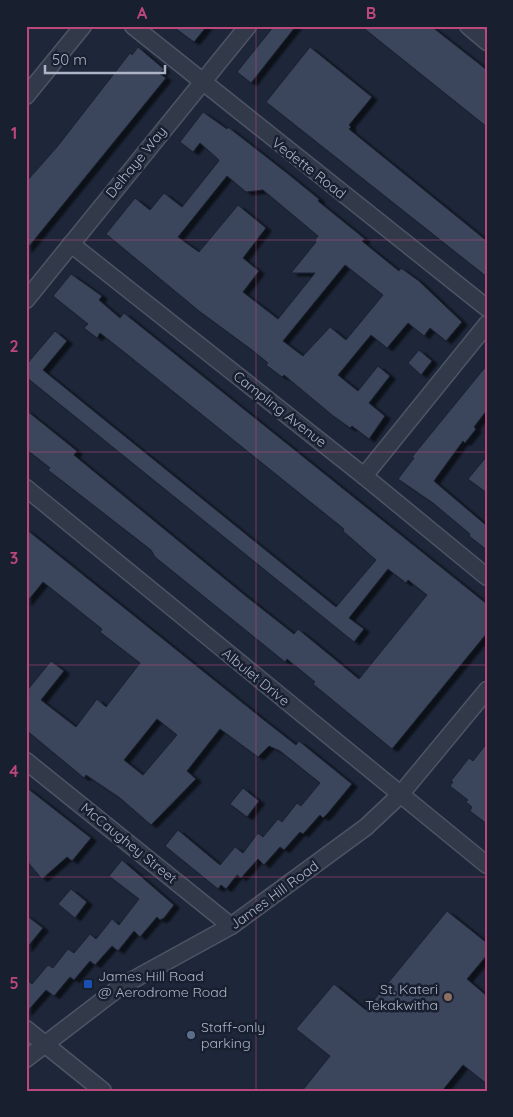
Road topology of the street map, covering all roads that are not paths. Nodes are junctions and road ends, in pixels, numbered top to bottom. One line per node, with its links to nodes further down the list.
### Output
1 (83, 26): 7 (street)
2 (133, 26): 6 (street, Vedette Road)
3 (248, 26): 6 (street, Delhaye Way)
4 (468, 26): 5 (street)
5 (487, 42)
6 (201, 82): 8 (street, Delhaye Way); 10 (street, Vedette Road)
7 (26, 96)
8 (71, 244): 9 (street, Delhaye Way); 12 (street, Campling Avenue)
9 (26, 300)
10 (487, 308)
11 (487, 324): 12 (street)
12 (364, 476): 14 (street, Campling Avenue)
13 (26, 488): 17 (street, Albulet Drive)
14 (487, 577)
15 (487, 690): 17 (street, James Hill Road)
16 (26, 761): 19 (street, McCaughey Street)
17 (400, 795): 18 (street, Albulet Drive); 19 (street, James Hill Road)
18 (487, 865)
19 (231, 926): 21 (street, James Hill Road)
20 (26, 1029): 21 (street)
21 (45, 1044): 22 (street, James Hill Road); 23 (street)
22 (26, 1059)
23 (104, 1091)

